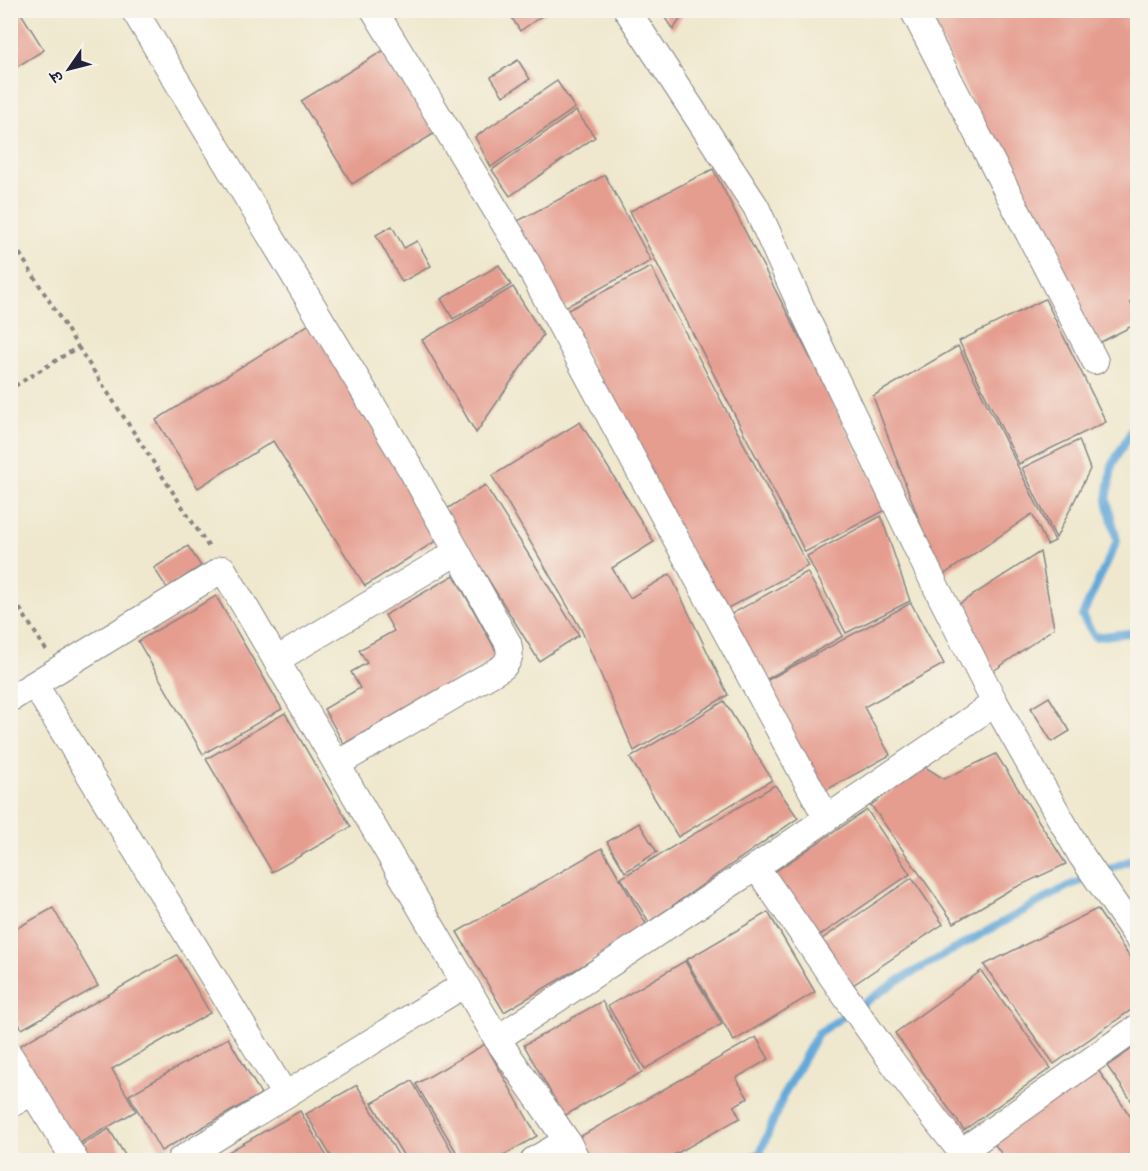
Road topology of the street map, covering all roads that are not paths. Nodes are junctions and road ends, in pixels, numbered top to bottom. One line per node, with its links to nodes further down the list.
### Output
1 (374, 10): 12 (street)
2 (627, 10): 10 (street)
3 (913, 10): 5 (street)
4 (144, 14): 6 (street)
5 (1095, 361)
6 (457, 552): 7 (street); 11 (street)
7 (276, 660): 8 (street); 11 (street)
8 (35, 685): 9 (street); 20 (street)
9 (10, 699)
10 (995, 703): 12 (street); 14 (street)
11 (337, 764): 15 (street)
12 (826, 817): 13 (street)
13 (756, 867): 17 (street); 23 (street)
14 (1130, 923)
15 (465, 984): 17 (street); 20 (street)
16 (1137, 1027): 23 (street)
17 (497, 1039): 22 (street)
18 (10, 1056): 19 (street)
19 (32, 1092): 21 (street); 24 (street)
20 (285, 1095): 25 (street)
21 (10, 1105)
22 (572, 1151): 26 (street)
23 (964, 1156)
24 (75, 1161)
25 (180, 1161)
26 (534, 1161)

